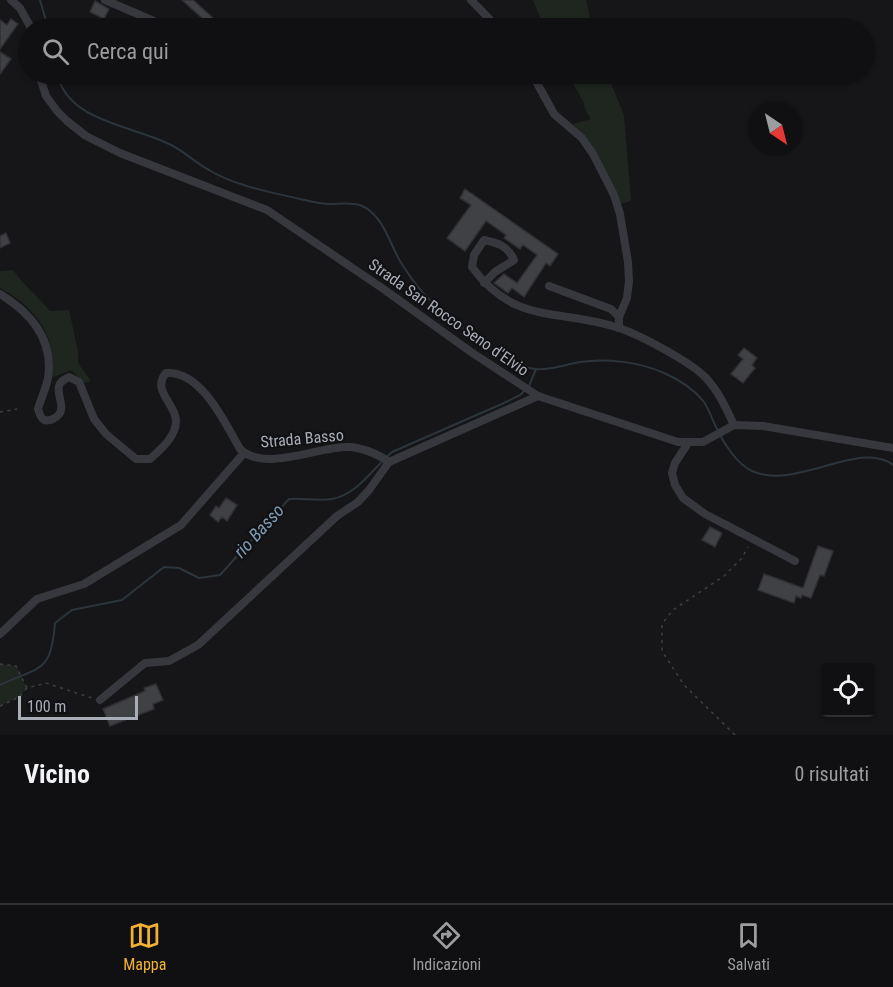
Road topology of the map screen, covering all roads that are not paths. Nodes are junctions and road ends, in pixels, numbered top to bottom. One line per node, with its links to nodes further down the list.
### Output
1 (105, 0): 5 (street)
2 (471, 0): 6 (street)
3 (13, 1): 4 (street)
4 (26, 18)
5 (147, 18)
6 (488, 18)
7 (42, 84): 14 (street, Strada San Rocco Seno d'Elvio)
8 (538, 84): 12 (street)
9 (484, 283): 9 (street); 13 (street)
10 (549, 286): 12 (street)
11 (0, 294): 18 (street, Strada Basso)
12 (619, 317): 13 (street)
13 (619, 328): 15 (street)
14 (534, 394): 16 (street, Strada San Rocco Seno d'Elvio); 19 (street)
15 (731, 427): 16 (street); 17 (street)
16 (691, 443): 20 (street)
17 (893, 448)
18 (244, 453): 19 (street, Strada Basso); 21 (street)
19 (385, 460): 22 (street)
20 (795, 561)
21 (0, 634)
22 (100, 700)

